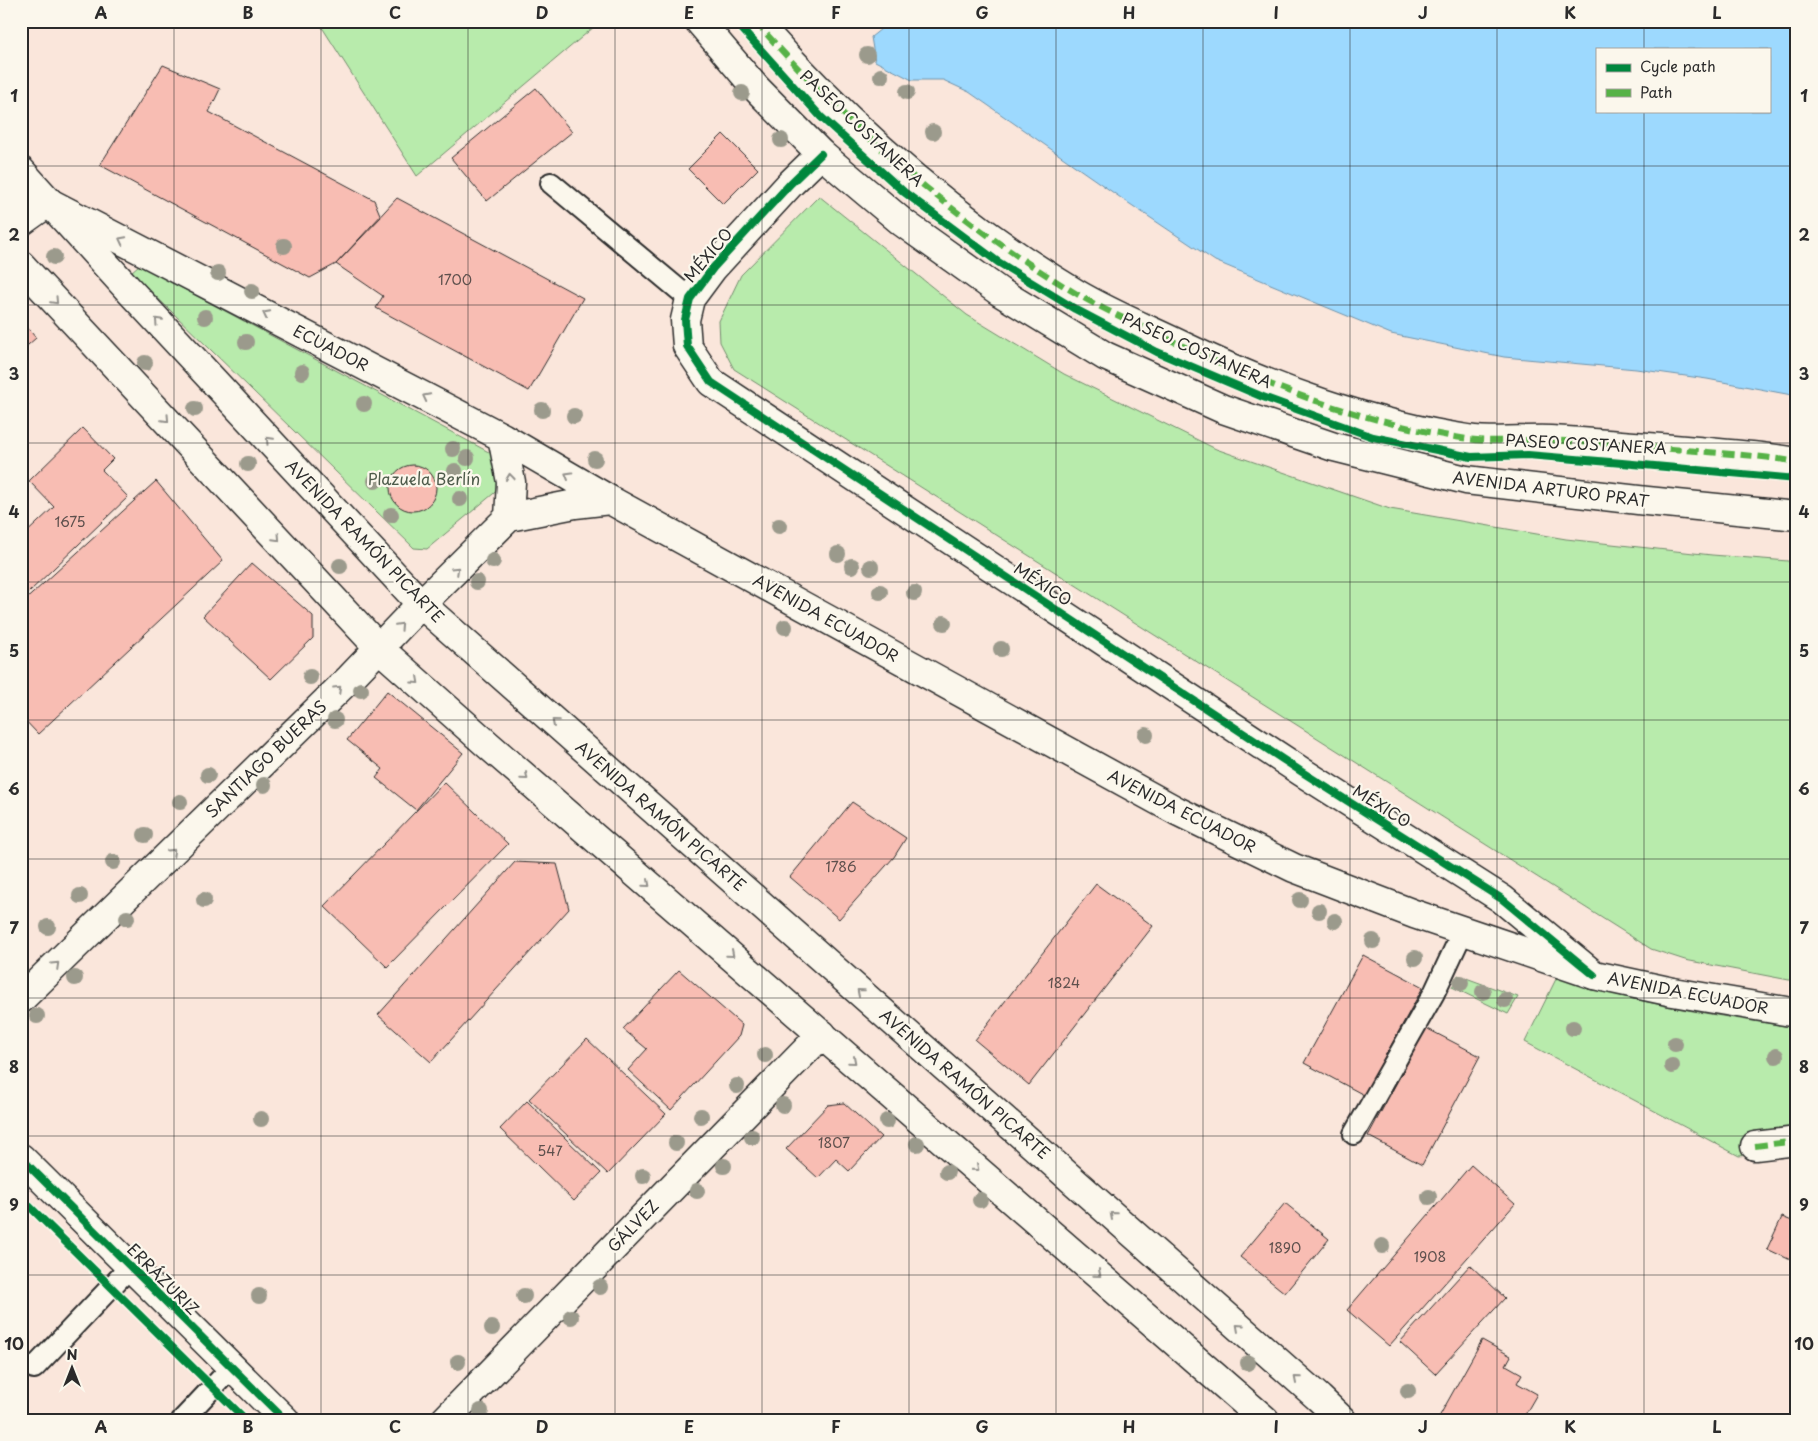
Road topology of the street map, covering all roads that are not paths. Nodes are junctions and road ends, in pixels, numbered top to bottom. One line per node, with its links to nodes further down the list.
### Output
1 (699, 21): 3 (main road, AVENIDA ARTURO PRAT)
2 (755, 21): 11 (main road, PASEO COSTANERA)
3 (821, 154): 9 (main road, MÉXICO); 13 (main road, AVENIDA ARTURO PRAT)
4 (21, 171): 6 (main road, AVENIDA RAMÓN PICARTE)
5 (551, 183): 9 (lane)
6 (49, 202): 7 (main road); 10 (main road, ECUADOR, one-way to 6); 15 (main road, AVENIDA RAMÓN PICARTE, one-way to 6)
7 (21, 222)
8 (21, 265): 16 (main road, one-way to 16)
9 (690, 299): 18 (main road, MÉXICO)
10 (502, 437): 12 (main road, ECUADOR, one-way to 10); 14 (main road, one-way to 10)
11 (1797, 462)
12 (610, 500): 14 (main road); 17 (main road, AVENIDA ECUADOR)
13 (1797, 516)
14 (510, 517): 15 (main road, SANTIAGO BUERAS, one-way to 14)
15 (421, 604): 16 (main road, SANTIAGO BUERAS, one-way to 15); 33 (main road, AVENIDA RAMÓN PICARTE, one-way to 15)
16 (380, 648): 19 (main road, SANTIAGO BUERAS, one-way to 16); 21 (main road, one-way to 21)
17 (1463, 931): 18 (main road, AVENIDA ECUADOR); 22 (lane)
18 (1594, 975): 20 (main road, AVENIDA ECUADOR)
19 (21, 1000)
20 (1797, 1013)
21 (822, 1034): 31 (main road, GÁLVEZ); 32 (main road, one-way to 32)
22 (1354, 1134)
23 (1797, 1141): 24 (main road)
24 (1755, 1146)
25 (21, 1158): 26 (main road, ERRÁZURIZ)
26 (131, 1266): 27 (main road, ERRÁZURIZ); 28 (lane)
27 (232, 1367): 29 (lane); 30 (main road, ERRÁZURIZ)
28 (34, 1368)
29 (182, 1420)
30 (285, 1420)
31 (445, 1420)
32 (1265, 1420)
33 (1342, 1420)

